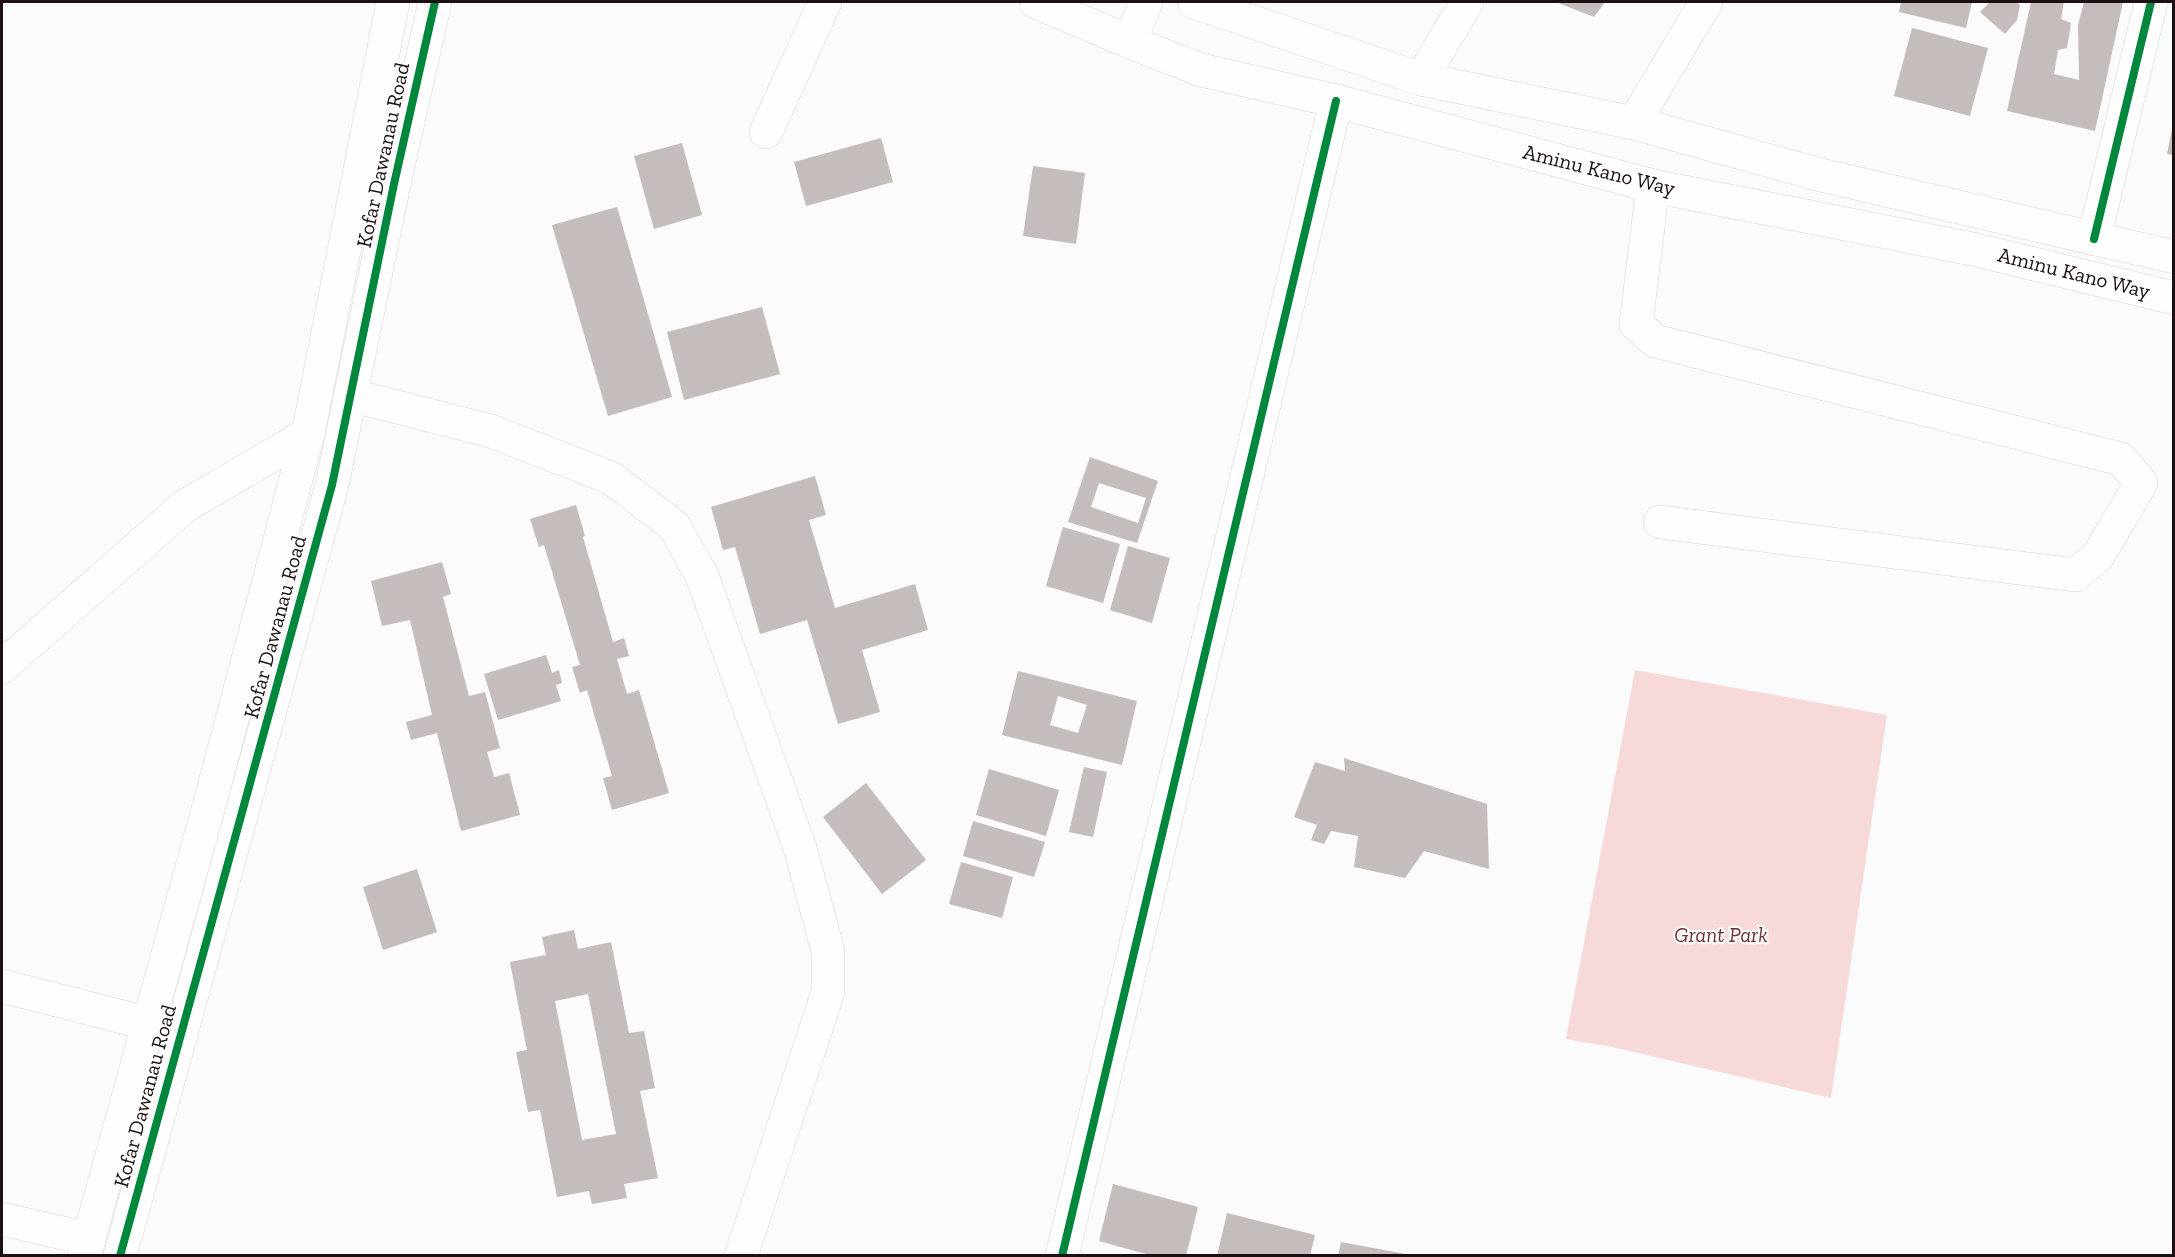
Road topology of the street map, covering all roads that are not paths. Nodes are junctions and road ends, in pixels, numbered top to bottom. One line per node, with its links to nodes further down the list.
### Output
1 (393, 2): 20 (street, Kofar Dawanau Road)
2 (435, 2): 19 (street, Kofar Dawanau Road)
3 (825, 2): 14 (street)
4 (1036, 2): 10 (street, Aminu Kano Way)
5 (1146, 2): 10 (street)
6 (1194, 2): 11 (street, Aminu Kano Way)
7 (1467, 2): 11 (street)
8 (1706, 2): 13 (street)
9 (2151, 2): 16 (street)
10 (1130, 42): 12 (street, Aminu Kano Way)
11 (1420, 79): 13 (street, Aminu Kano Way)
12 (1336, 101): 15 (street, Aminu Kano Way); 29 (street)
13 (1634, 123): 16 (street, Aminu Kano Way)
14 (766, 132)
15 (1653, 186): 18 (street, Aminu Kano Way); 21 (street)
16 (2094, 239): 17 (street, Aminu Kano Way)
17 (2174, 257)
18 (2174, 298)
19 (350, 395): 27 (street, Kofar Dawanau Road); 28 (street)
20 (308, 434): 22 (street); 24 (street, Kofar Dawanau Road)
21 (1660, 522)
22 (2, 667)
23 (2, 986): 24 (street)
24 (150, 1024): 26 (street, Kofar Dawanau Road)
25 (2, 1219): 26 (street)
26 (87, 1247)
27 (120, 1256)
28 (741, 1256)
29 (1062, 1256)

